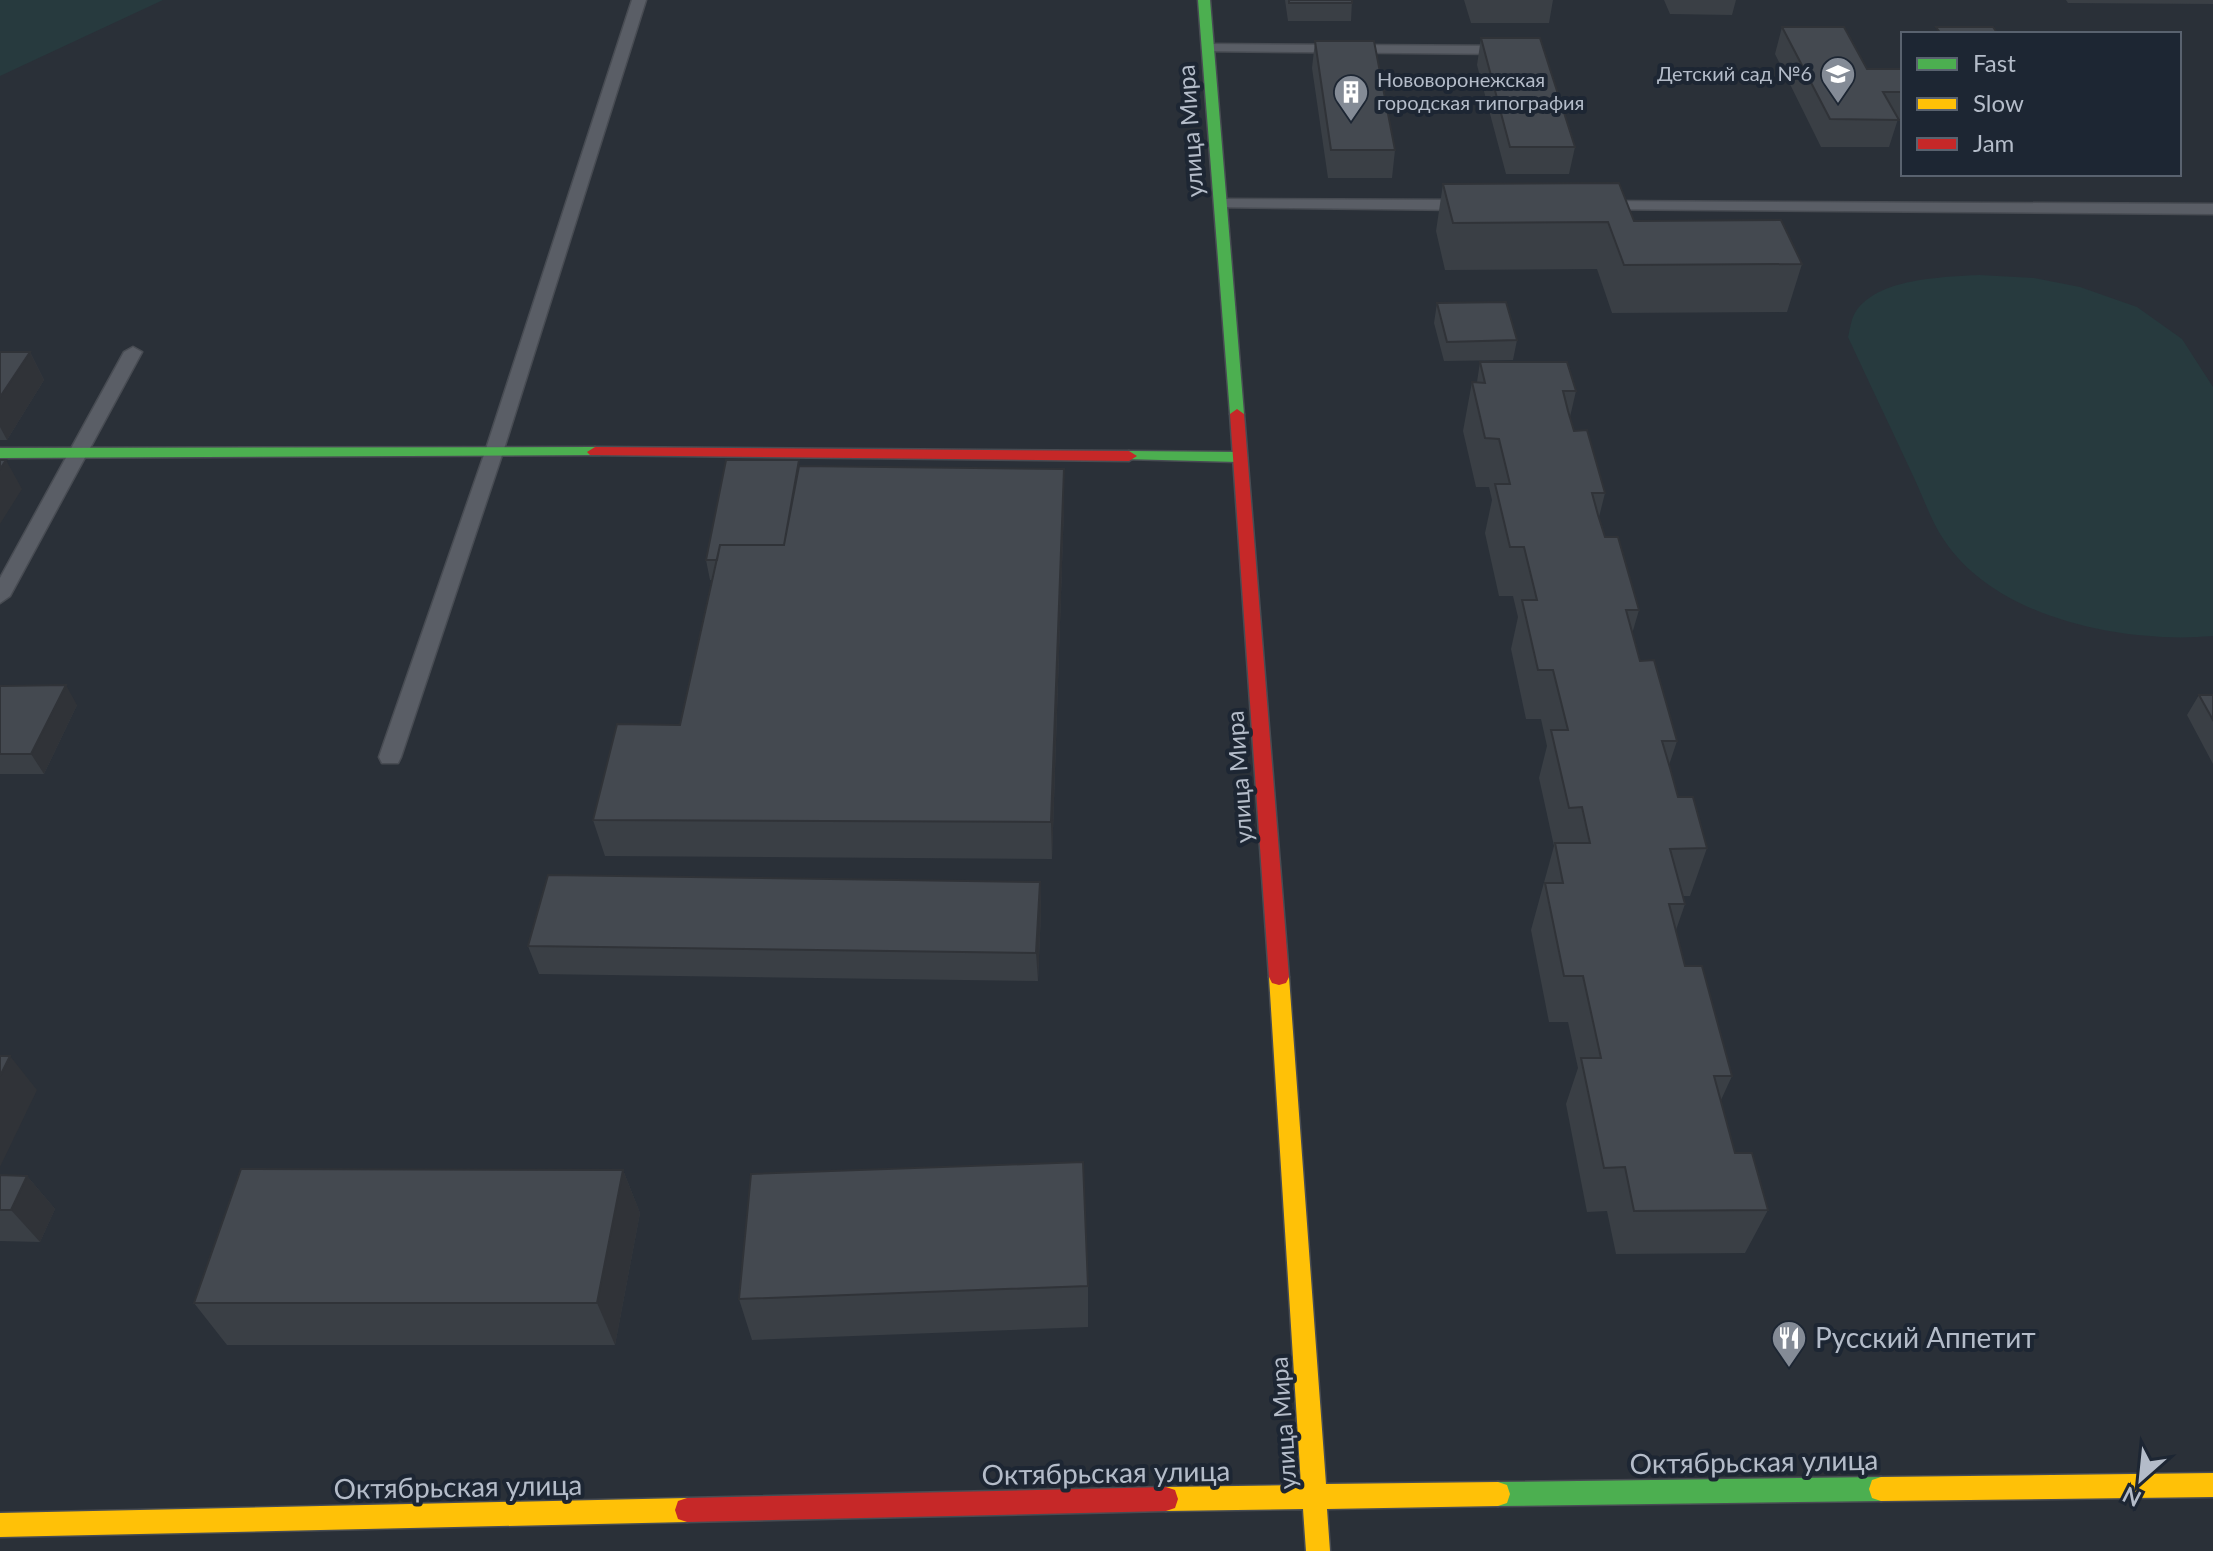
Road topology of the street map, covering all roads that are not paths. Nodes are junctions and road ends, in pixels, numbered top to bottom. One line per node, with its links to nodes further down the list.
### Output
1 (639, 0): 11 (lane)
2 (1204, 0): 3 (street, улица Мира)
3 (1209, 48): 4 (lane); 5 (street, улица Мира)
4 (1524, 50)
5 (1221, 204): 6 (lane); 13 (street, улица Мира)
6 (1489, 205)
7 (1583, 206): 8 (lane)
8 (2213, 209)
9 (133, 352): 10 (lane)
10 (78, 452): 11 (street); 12 (street); 14 (lane)
11 (494, 452): 13 (street); 15 (lane)
12 (0, 453)
13 (1238, 457): 17 (street, улица Мира)
14 (0, 596)
15 (390, 757)
16 (2213, 1485): 17 (street, Октябрьская улица)
17 (1313, 1496): 18 (street, Октябрьская улица); 19 (street, улица Мира)
18 (0, 1525)
19 (1318, 1551)

